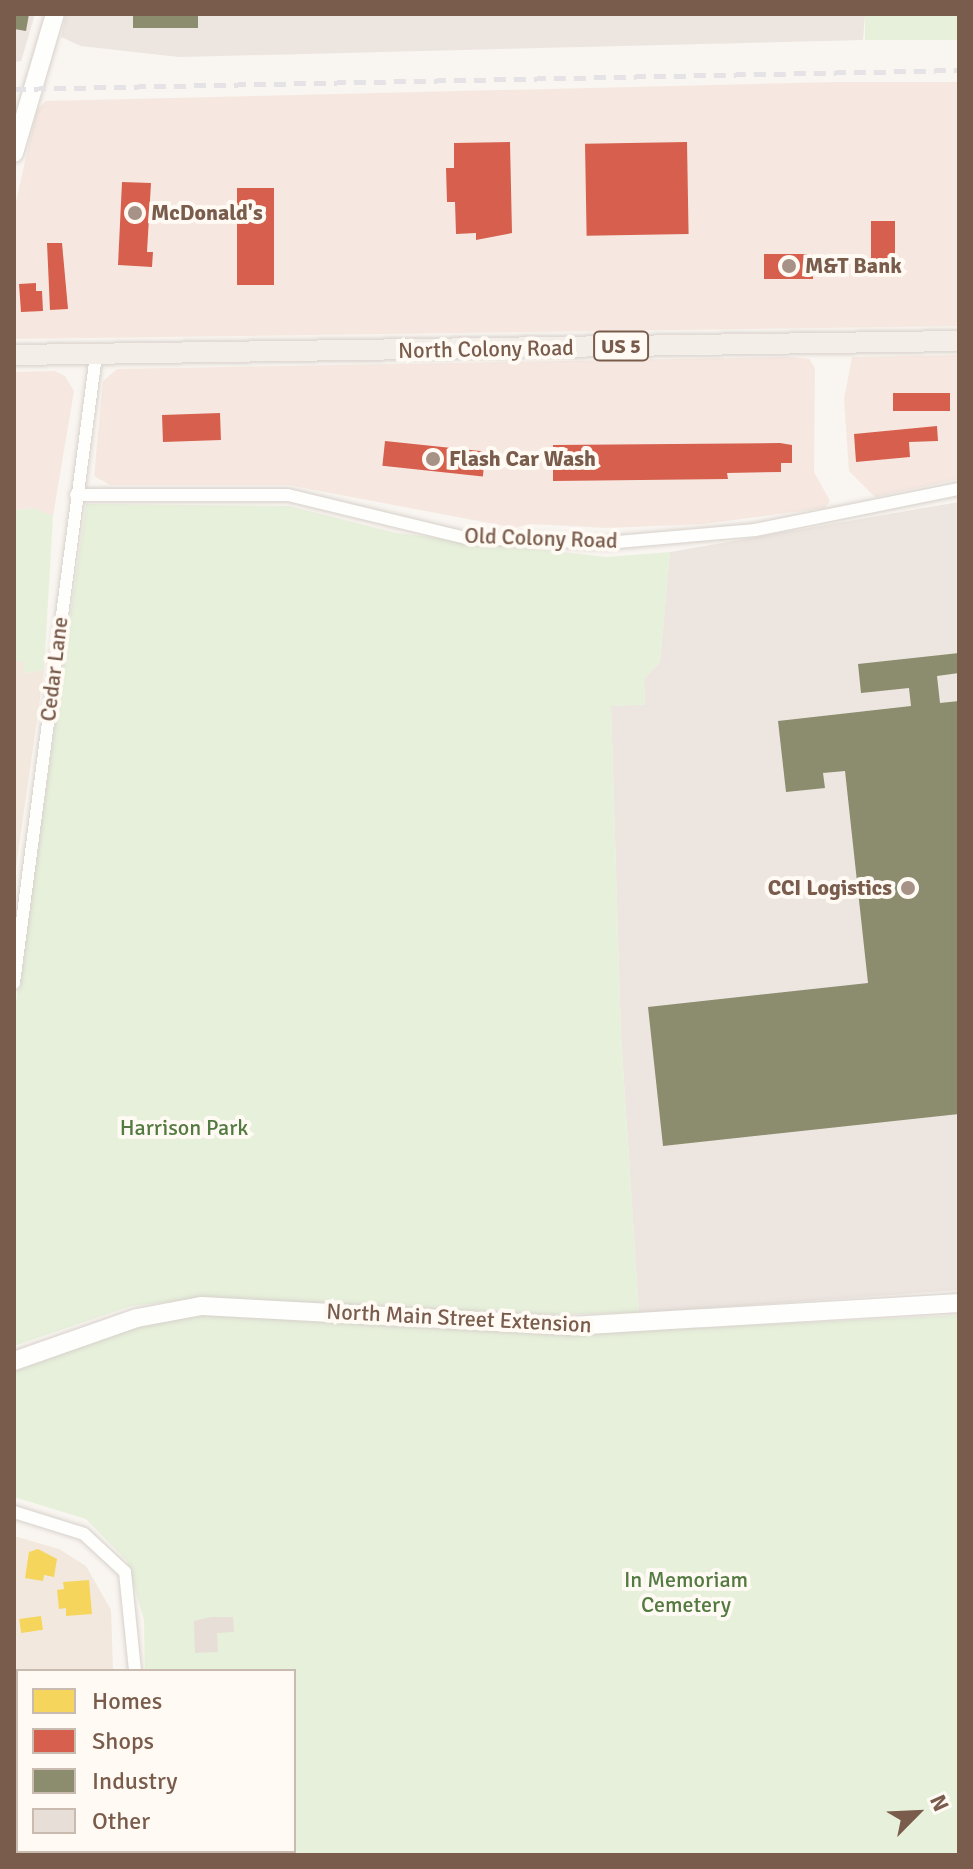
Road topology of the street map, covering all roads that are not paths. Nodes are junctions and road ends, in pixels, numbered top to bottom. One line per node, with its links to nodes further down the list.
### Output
1 (42, 14): 3 (street)
2 (55, 14): 4 (street)
3 (14, 117)
4 (15, 144)
5 (959, 341): 7 (main road, North Colony Road / US 5)
6 (14, 355): 7 (main road, North Colony Road / US 5)
7 (96, 355): 9 (street, Cedar Lane)
8 (959, 489): 9 (street, Old Colony Road)
9 (76, 495): 10 (street, Cedar Lane)
10 (14, 983)
11 (959, 1303): 12 (street, North Main Street Extension)
12 (14, 1361)
13 (14, 1512): 14 (street)
14 (135, 1669)

